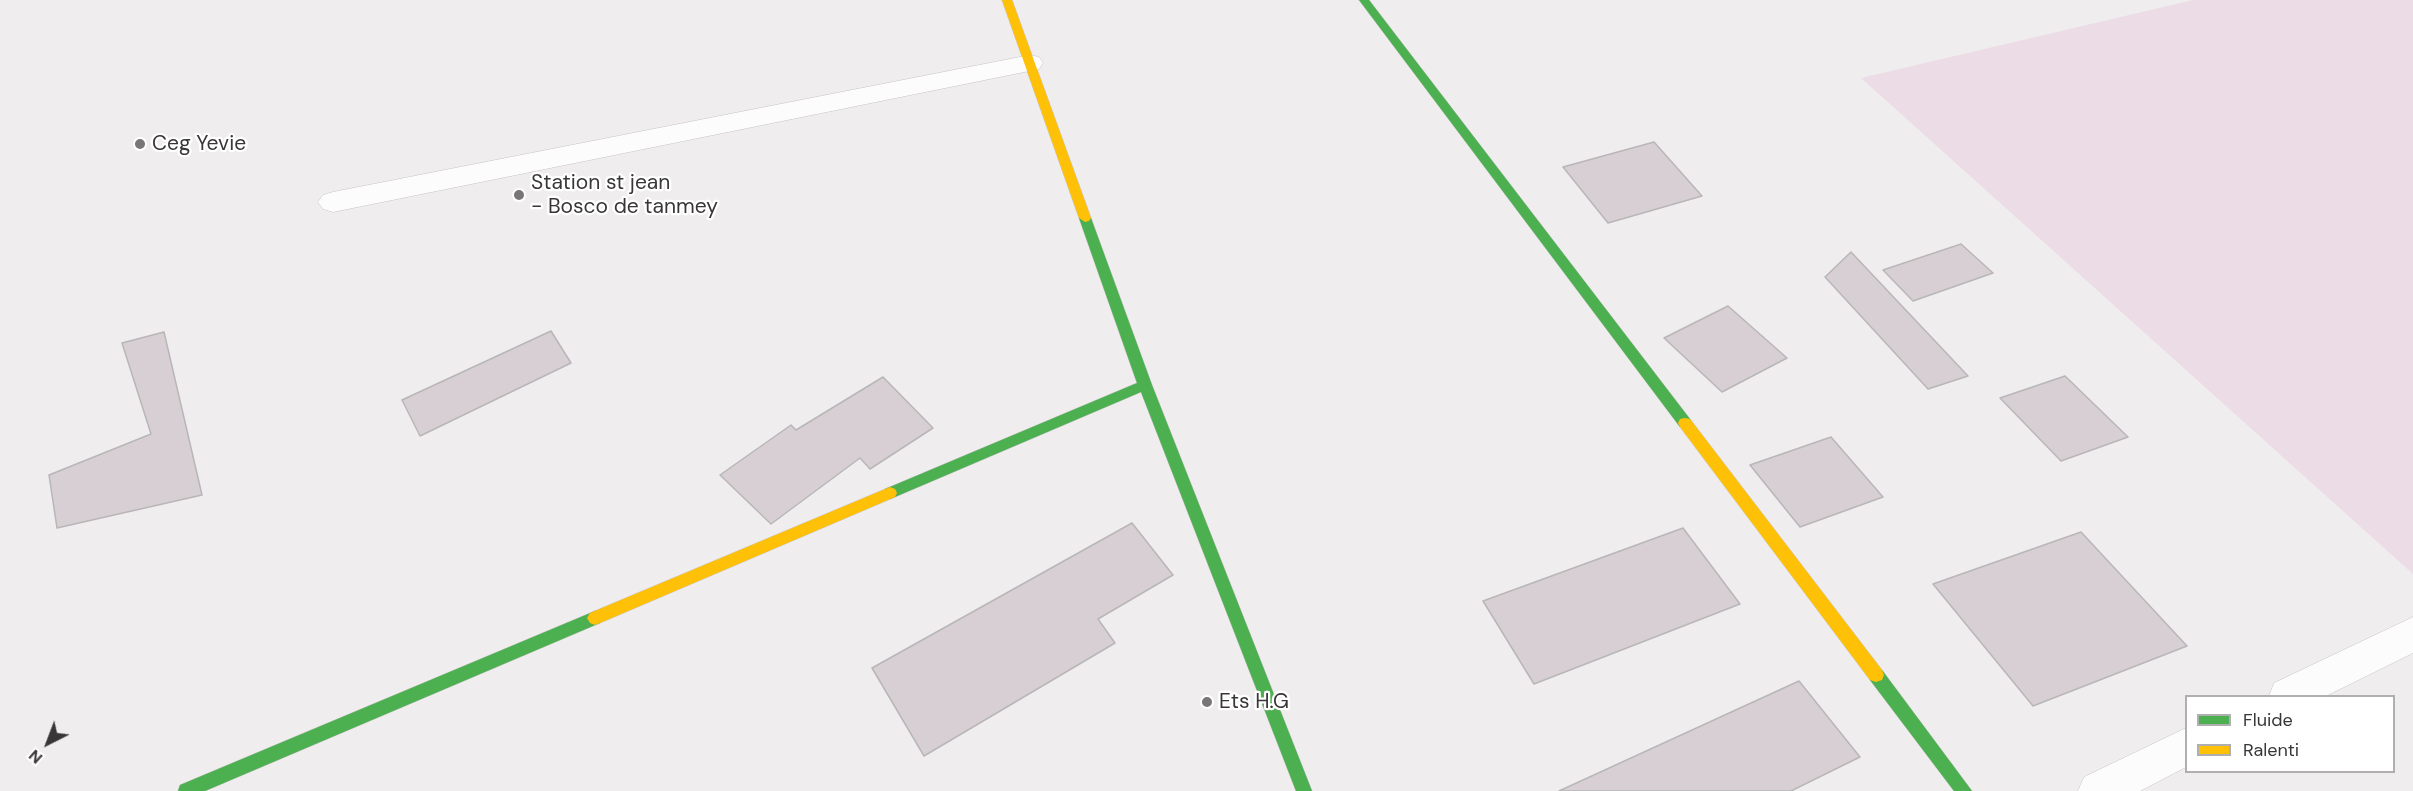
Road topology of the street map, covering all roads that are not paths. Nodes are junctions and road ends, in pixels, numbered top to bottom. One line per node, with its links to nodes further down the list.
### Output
1 (1007, 0): 3 (street)
2 (1364, 0): 11 (street)
3 (1030, 63): 4 (street); 5 (street)
4 (333, 202)
5 (1145, 385): 9 (street); 10 (street)
6 (2413, 634): 7 (street)
7 (2290, 695)
8 (2185, 748): 12 (street)
9 (186, 791)
10 (1304, 791)
11 (1964, 791)
12 (2098, 791)

